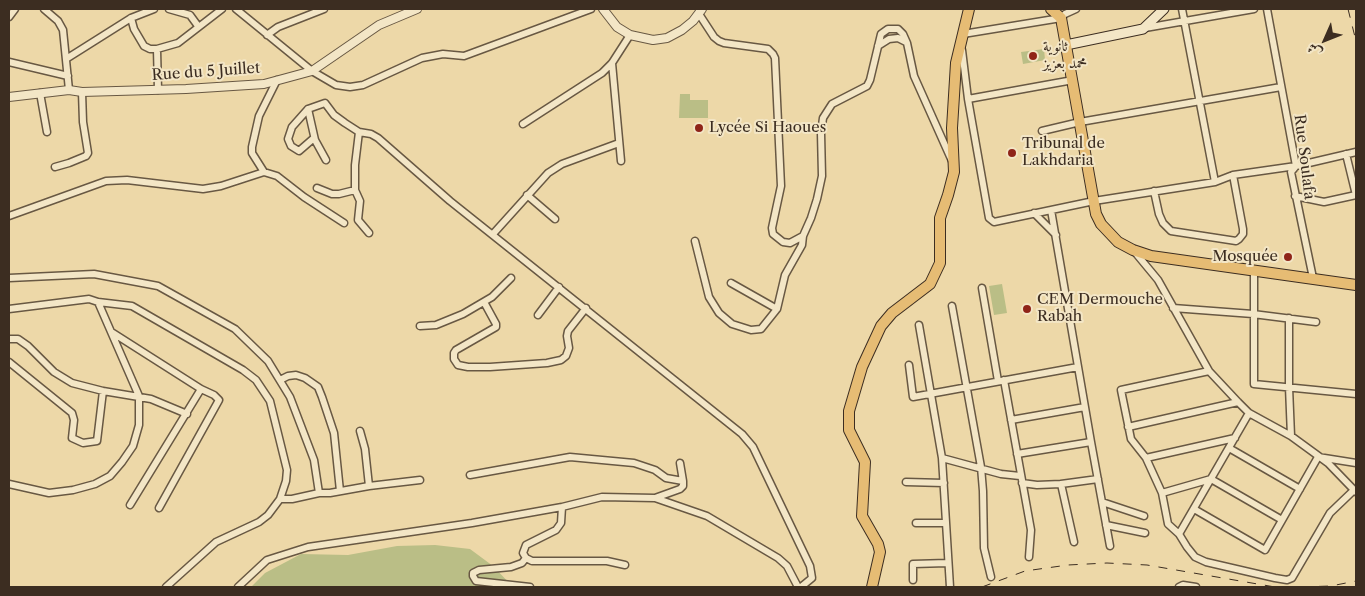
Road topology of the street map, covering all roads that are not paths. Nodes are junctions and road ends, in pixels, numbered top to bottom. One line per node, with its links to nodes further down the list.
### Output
1 (15, 9): 19 (street)
2 (44, 9): 32 (street)
3 (154, 9): 20 (street)
4 (169, 9): 23 (street)
5 (222, 9): 23 (street)
6 (236, 9): 25 (street)
7 (324, 9): 25 (street)
8 (417, 9): 35 (street, Rue du 5 Juillet)
9 (591, 9): 35 (street)
10 (603, 9): 26 (street)
11 (969, 9): 27 (main road)
12 (1051, 9): 21 (main road)
13 (1076, 9): 21 (street)
14 (1164, 9): 24 (main road)
15 (1182, 9): 22 (street)
16 (1254, 9): 22 (street)
17 (1267, 9): 39 (street, Rue Soulafa)
18 (701, 11): 26 (street); 80 (street)
19 (9, 17)
20 (131, 18): 31 (street); 32 (street)
21 (1061, 18): 27 (street); 29 (main road)
22 (1185, 22): 24 (street); 46 (street)
23 (198, 26): 31 (street)
24 (1143, 29): 29 (main road)
25 (267, 35): 35 (street)
26 (630, 35): 34 (street)
27 (962, 39): 45 (street); 59 (main road)
28 (907, 43): 30 (street); 30 (street); 59 (street)
29 (1066, 44): 38 (main road)
30 (877, 47): 80 (street)
31 (157, 49): 41 (street)
32 (66, 59): 36 (street)
33 (9, 62): 36 (street)
34 (612, 63): 49 (street); 54 (street)
35 (312, 70): 37 (street, Rue du 5 Juillet)
36 (68, 76): 40 (street)
37 (277, 80): 41 (street, Rue du 5 Juillet); 62 (street)
38 (1073, 80): 45 (street); 48 (main road)
39 (1281, 87): 46 (street); 60 (street, Rue Soulafa)
40 (69, 90): 42 (street, Rue du 5 Juillet); 43 (street, Rue du 5 Juillet)
41 (158, 90): 42 (street, Rue du 5 Juillet)
42 (82, 92): 61 (street)
43 (40, 93): 44 (street, Rue du 5 Juillet); 51 (street)
44 (9, 97)
45 (968, 100): 73 (street)
46 (1200, 101): 48 (street); 64 (street)
47 (308, 109): 52 (street); 53 (street); 53 (street)
48 (1080, 122): 50 (street); 71 (main road)
49 (523, 124)
50 (1042, 131)
51 (47, 132)
52 (359, 132): 66 (street); 78 (street)
53 (314, 138): 57 (street)
54 (619, 143): 58 (street); 69 (street)
55 (1356, 152): 56 (street)
56 (1346, 154): 60 (street); 68 (street)
57 (326, 160)
58 (621, 161)
59 (954, 166): 181 (main road)
60 (1296, 166): 63 (street); 70 (street, Rue Soulafa)
61 (55, 167)
62 (264, 172): 74 (street); 76 (street)
63 (1233, 175): 64 (street); 67 (street)
64 (1215, 182): 67 (street)
65 (317, 188): 66 (street)
66 (355, 190): 77 (street)
67 (1154, 191): 71 (street)
68 (1356, 195): 70 (street)
69 (527, 196): 75 (street); 78 (street)
70 (1295, 196): 86 (street, Rue Soulafa)
71 (1094, 201): 72 (street); 82 (main road)
72 (1051, 210): 73 (street); 79 (street)
73 (1034, 213): 79 (street)
74 (9, 216)
75 (555, 220)
76 (344, 223)
77 (369, 234)
78 (493, 234): 89 (street)
79 (1056, 235): 108 (street)
80 (803, 236): 97 (street)
81 (695, 241): 97 (street)
82 (1133, 250): 83 (main road); 95 (street)
83 (1254, 270): 86 (main road); 98 (street)
84 (9, 278): 110 (street)
85 (511, 278): 92 (street)
86 (1313, 278): 88 (main road)
87 (731, 283): 97 (street)
88 (1356, 285)
89 (559, 287): 94 (street); 99 (street)
90 (982, 288): 111 (street)
91 (98, 302): 96 (street); 104 (street); 156 (street)
92 (484, 302): 94 (street); 103 (street)
93 (952, 306): 112 (street)
94 (586, 308): 180 (street)
95 (1173, 308): 98 (street); 109 (street)
96 (9, 309)
97 (777, 309)
98 (1253, 314): 100 (street); 113 (street)
99 (538, 315)
100 (1290, 318): 101 (street); 113 (street)
101 (1316, 322)
102 (919, 325): 116 (street)
103 (420, 326)
104 (112, 332): 114 (street); 118 (street)
105 (9, 339): 115 (street)
106 (9, 362): 115 (street)
107 (909, 365): 116 (street)
108 (1078, 367): 111 (street); 120 (street)
109 (1209, 371): 119 (street); 124 (street)
110 (280, 380): 152 (street); 153 (street)
111 (1001, 381): 112 (street); 123 (street)
112 (966, 387): 116 (street); 137 (street)
113 (1289, 387): 117 (street); 126 (street)
114 (201, 389): 122 (street); 160 (street)
115 (103, 391): 118 (street)
116 (930, 394): 132 (street)
117 (1356, 394)
118 (139, 396): 122 (street); 147 (street)
119 (1238, 402): 121 (street); 124 (street)
120 (1084, 408): 123 (street); 128 (street)
121 (1249, 413): 126 (street); 127 (street)
122 (187, 414): 158 (street)
123 (1011, 420): 130 (street)
124 (1128, 427): 133 (street)
125 (360, 431): 149 (street)
126 (1291, 436): 131 (street)
127 (1235, 438): 129 (street); 133 (street)
128 (1090, 442): 130 (street); 141 (street)
129 (1229, 448): 142 (street); 150 (street)
130 (1017, 454): 140 (street)
131 (1318, 457): 134 (street); 150 (street); 151 (street)
132 (942, 458): 137 (street); 146 (street)
133 (1146, 458): 154 (street)
134 (1347, 462): 136 (street); 138 (street)
135 (680, 463): 144 (street)
136 (1356, 463)
137 (981, 468): 140 (street); 175 (street)
138 (1356, 468)
139 (470, 475): 144 (street)
140 (1021, 479): 148 (street); 171 (street)
141 (1098, 479): 148 (street); 157 (street)
142 (1211, 479): 154 (street); 161 (street); 163 (street)
143 (420, 480): 149 (street)
144 (683, 481): 155 (street)
145 (906, 482): 146 (street)
146 (944, 483): 165 (street)
147 (9, 484)
148 (1061, 484): 169 (street)
149 (369, 486): 152 (street)
150 (1300, 489): 163 (street)
151 (1355, 491): 168 (street)
152 (340, 492): 153 (street)
153 (319, 493): 156 (street)
154 (1162, 493): 168 (street)
155 (656, 498): 159 (street); 180 (street)
156 (280, 499): 177 (street)
157 (1102, 502): 162 (street); 166 (street)
158 (130, 505)
159 (562, 507): 172 (street); 178 (street)
160 (159, 508)
161 (1194, 509): 163 (street); 168 (street)
162 (1144, 516)
163 (1282, 520)
164 (916, 523): 165 (street)
165 (945, 523): 174 (street)
166 (1106, 525): 167 (street); 170 (street)
167 (1145, 533)
168 (1180, 534)
169 (1074, 542)
170 (1110, 546)
171 (1029, 557)
172 (526, 558): 173 (street); 179 (street)
173 (625, 564)
174 (947, 564): 176 (street); 182 (street)
175 (991, 577)
176 (913, 580)
177 (166, 587)
178 (238, 587)
179 (530, 587)
180 (799, 587)
181 (872, 587)
182 (950, 587)
183 (1179, 587): 184 (street)
184 (1196, 587)

